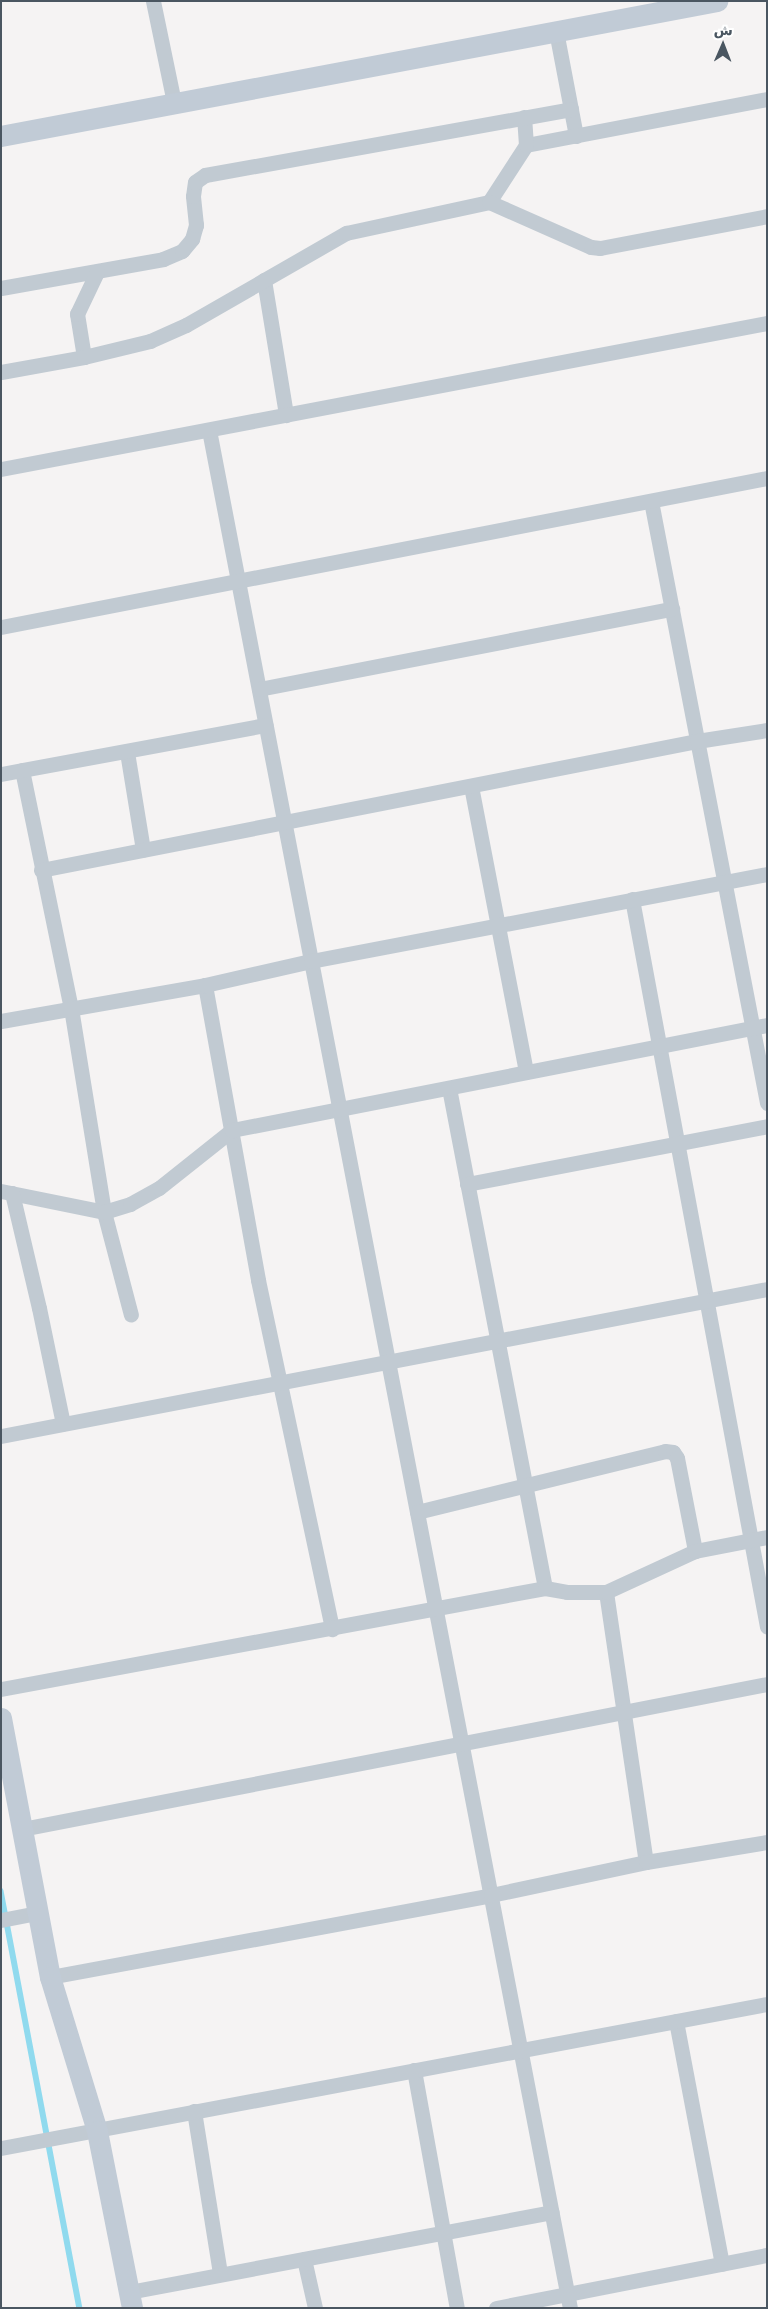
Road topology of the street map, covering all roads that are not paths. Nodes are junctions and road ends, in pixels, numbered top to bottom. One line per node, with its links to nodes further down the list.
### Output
1 (153, 1): 5 (street)
2 (717, 1): 3 (street)
3 (556, 31): 5 (street); 6 (street)
4 (767, 99): 9 (street)
5 (174, 102): 8 (street)
6 (571, 109): 7 (street); 9 (street)
7 (524, 118): 10 (street); 13 (street)
8 (1, 136)
9 (576, 136): 10 (street)
10 (526, 144): 11 (street)
11 (489, 202): 12 (street); 14 (street)
12 (767, 216)
13 (97, 272): 15 (street); 17 (street)
14 (264, 280): 17 (street); 19 (street)
15 (1, 288)
16 (767, 323): 19 (street)
17 (84, 357): 18 (street)
18 (1, 372)
19 (286, 414): 20 (street)
20 (209, 430): 21 (street); 24 (street)
21 (1, 469)
22 (767, 478): 23 (street)
23 (651, 501): 24 (street); 25 (street)
24 (238, 581): 26 (street); 27 (street)
25 (672, 609): 27 (street); 30 (street)
26 (1, 627)
27 (259, 689): 28 (street)
28 (266, 725): 31 (street); 35 (street)
29 (767, 730): 30 (street)
30 (697, 741): 34 (street); 39 (street)
31 (126, 752): 32 (street); 36 (street)
32 (22, 770): 33 (street); 37 (street)
33 (1, 774)
34 (471, 786): 35 (street); 41 (street)
35 (285, 822): 36 (street); 42 (street)
36 (143, 850): 37 (street)
37 (41, 870): 44 (street)
38 (767, 874): 39 (street)
39 (724, 882): 40 (street); 46 (street)
40 (632, 899): 41 (street); 47 (street)
41 (497, 925): 42 (street); 48 (street)
42 (311, 961): 43 (street); 51 (street)
43 (205, 985): 44 (street); 53 (street)
44 (71, 1008): 45 (street); 57 (street)
45 (1, 1021)
46 (760, 1027): 47 (street); 50 (street)
47 (659, 1046): 48 (street); 54 (street)
48 (526, 1072): 49 (street)
49 (449, 1088): 51 (street); 55 (street)
50 (767, 1103)
51 (340, 1109): 53 (street); 62 (street)
52 (767, 1126): 54 (street)
53 (232, 1130): 57 (street); 63 (street)
54 (677, 1142): 55 (street); 59 (street)
55 (467, 1184): 61 (street)
56 (7, 1192): 57 (street); 64 (street)
57 (104, 1212): 60 (street)
58 (767, 1289): 59 (street)
59 (706, 1300): 61 (street); 69 (street)
60 (131, 1314)
61 (498, 1341): 62 (street); 66 (street)
62 (388, 1362): 63 (street); 67 (street)
63 (280, 1382): 64 (street); 75 (street)
64 (63, 1424): 65 (street)
65 (1, 1436)
66 (524, 1484): 67 (street); 70 (street); 71 (street)
67 (417, 1512): 73 (street)
68 (767, 1537): 69 (street)
69 (751, 1540): 70 (street); 74 (street)
70 (695, 1551): 72 (street)
71 (545, 1588): 72 (street); 73 (street)
72 (606, 1592): 78 (street)
73 (436, 1608): 75 (street); 80 (street)
74 (767, 1627)
75 (332, 1629): 77 (street)
76 (767, 1684): 78 (street)
77 (1, 1690)
78 (624, 1711): 80 (street); 83 (street)
79 (1, 1718): 81 (street)
80 (462, 1744): 81 (street); 84 (street)
81 (22, 1829): 85 (street)
82 (767, 1842): 83 (street)
83 (646, 1862): 84 (street)
84 (491, 1895): 87 (street); 90 (street)
85 (38, 1913): 86 (street); 87 (street)
86 (1, 1920)
87 (50, 1977): 93 (street)
88 (767, 2004): 89 (street)
89 (676, 2020): 90 (street); 99 (street)
90 (521, 2050): 91 (street); 95 (street)
91 (414, 2070): 92 (street); 96 (street)
92 (194, 2111): 93 (street); 100 (street)
93 (97, 2131): 94 (street); 101 (street)
94 (1, 2148)
95 (552, 2212): 96 (street); 102 (street)
96 (444, 2232): 98 (street); 104 (street)
97 (767, 2255): 99 (street)
98 (304, 2259): 100 (street); 103 (street)
99 (722, 2264): 102 (street)
100 (220, 2274): 101 (street)
101 (130, 2300)
102 (569, 2301): 105 (street)
103 (315, 2308)
104 (457, 2308)
105 (496, 2308)

